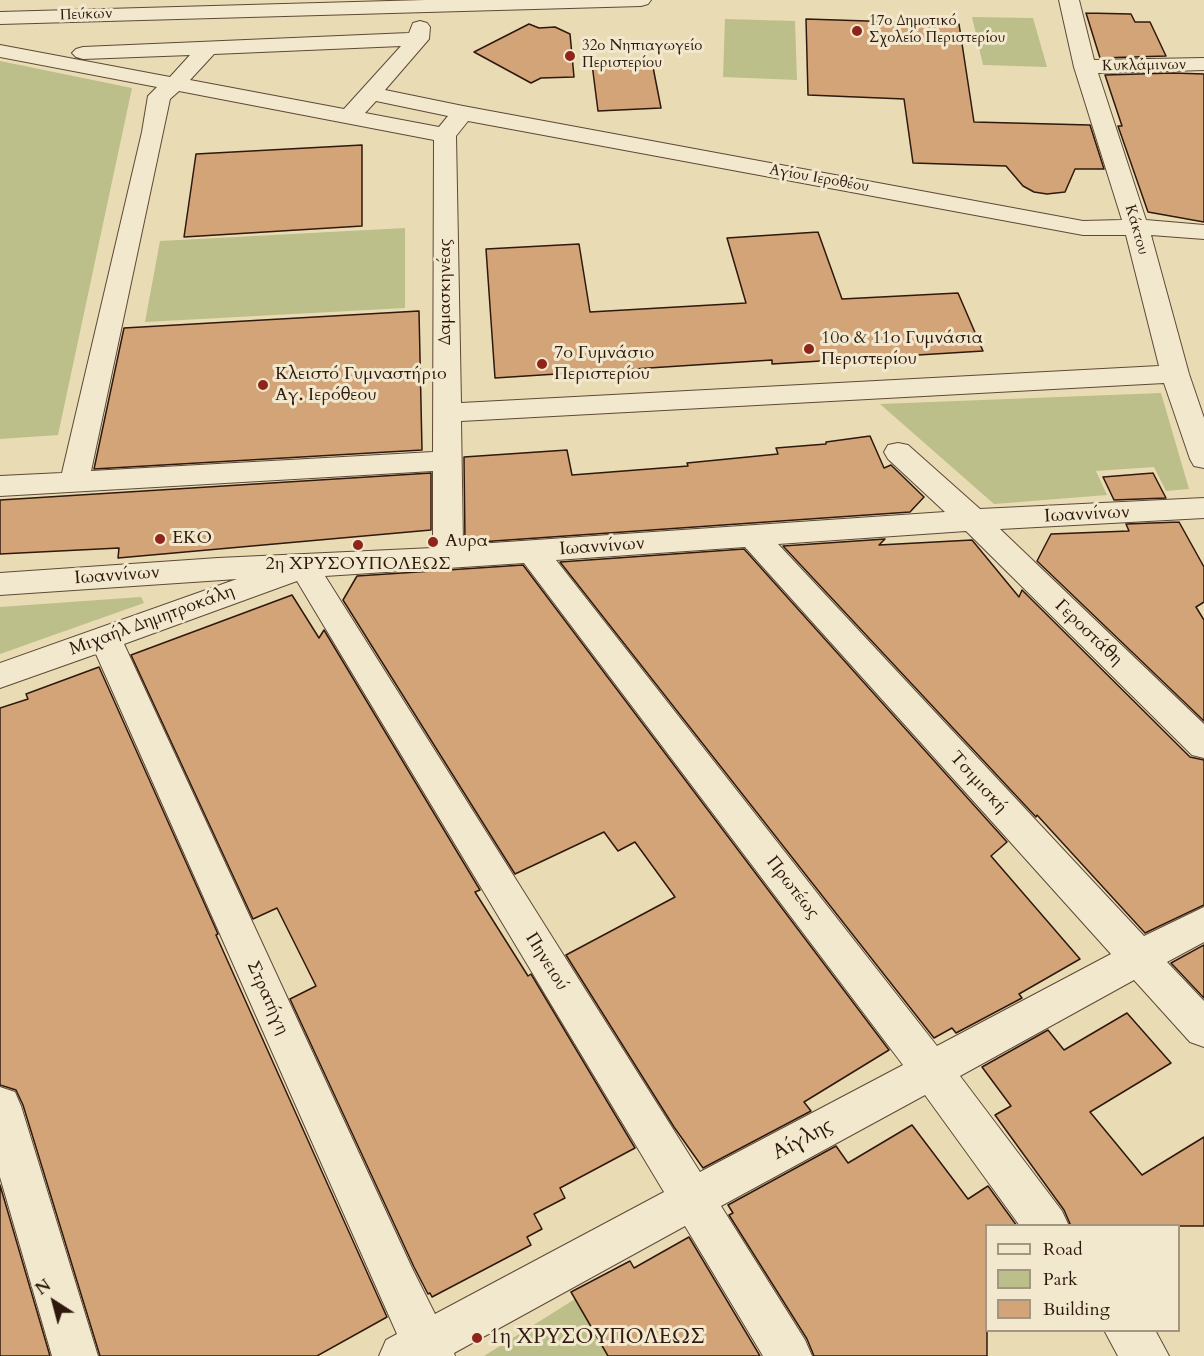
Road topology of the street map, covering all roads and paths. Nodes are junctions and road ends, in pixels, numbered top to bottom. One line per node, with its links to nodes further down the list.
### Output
1 (56, 0): 8 (street)
2 (639, 0): 4 (street, Πεύκων)
3 (1069, 0): 16 (street, Κάκτου)
4 (467, 3): 6 (street, Πεύκων)
5 (318, 4): 6 (street, Πεύκων); 7 (street, Πεύκων)
6 (421, 6): 10 (street)
7 (273, 9): 8 (street, Πεύκων); 11 (street)
8 (42, 17): 9 (street, Πεύκων); 13 (street)
9 (0, 18)
10 (420, 39): 11 (street); 18 (street)
11 (270, 45): 12 (street)
12 (208, 48): 14 (street); 17 (street)
13 (9, 53): 14 (street)
14 (41, 59): 17 (street)
15 (1204, 64): 16 (street, Κυκλάμινων)
16 (1084, 67): 22 (street, Κάκτου)
17 (175, 84): 20 (street); 29 (street)
18 (371, 93): 19 (street, Αγίου Ιεροθέου); 20 (street)
19 (463, 113): 21 (street); 22 (street, Αγίου Ιεροθέου)
20 (350, 116): 21 (street)
21 (445, 135): 25 (street, Δαμασκηνέας)
22 (1136, 227): 23 (street, Αγίου Ιεροθέου); 24 (street, Κάκτου)
23 (1204, 232)
24 (1175, 374): 25 (street); 27 (street, Κάκτου)
25 (447, 413): 28 (street, Δαμασκηνέας)
26 (898, 452): 32 (street, Γεροστάθη)
27 (1204, 459)
28 (447, 461): 29 (street); 35 (street, Δαμασκηνέας)
29 (74, 482): 30 (street)
30 (0, 486)
31 (1204, 508): 32 (street, Ιωαννίνων)
32 (972, 520): 33 (street, Ιωαννίνων); 40 (street, Γεροστάθη)
33 (754, 537): 34 (street, Ιωαννίνων); 42 (street, Τσιμισκή)
34 (533, 552): 35 (street, Ιωαννίνων); 44 (street, Πρωτέως)
35 (448, 557): 36 (street, Ιωαννίνων)
36 (304, 567): 37 (street, Ιωαννίνων); 38 (street, Μιχαήλ Δημητροκάλη); 46 (street, Πηνειού)
37 (0, 584)
38 (105, 638): 39 (street, Μιχαήλ Δημητροκάλη); 49 (street, Στρατήγη)
39 (0, 676)
40 (1204, 745)
41 (1204, 923): 42 (street, Αίγλης)
42 (1138, 958): 43 (street, Τσιμισκή); 44 (street, Αίγλης)
43 (1204, 1029)
44 (930, 1071): 46 (street, Αίγλης); 47 (street, Πρωτέως)
45 (0, 1106): 50 (street)
46 (692, 1200): 49 (street, Αίγλης); 51 (street, Πηνειού)
47 (1045, 1224)
48 (1128, 1332): 52 (street)
49 (420, 1352)
50 (75, 1356)
51 (789, 1356)
52 (1146, 1356)

